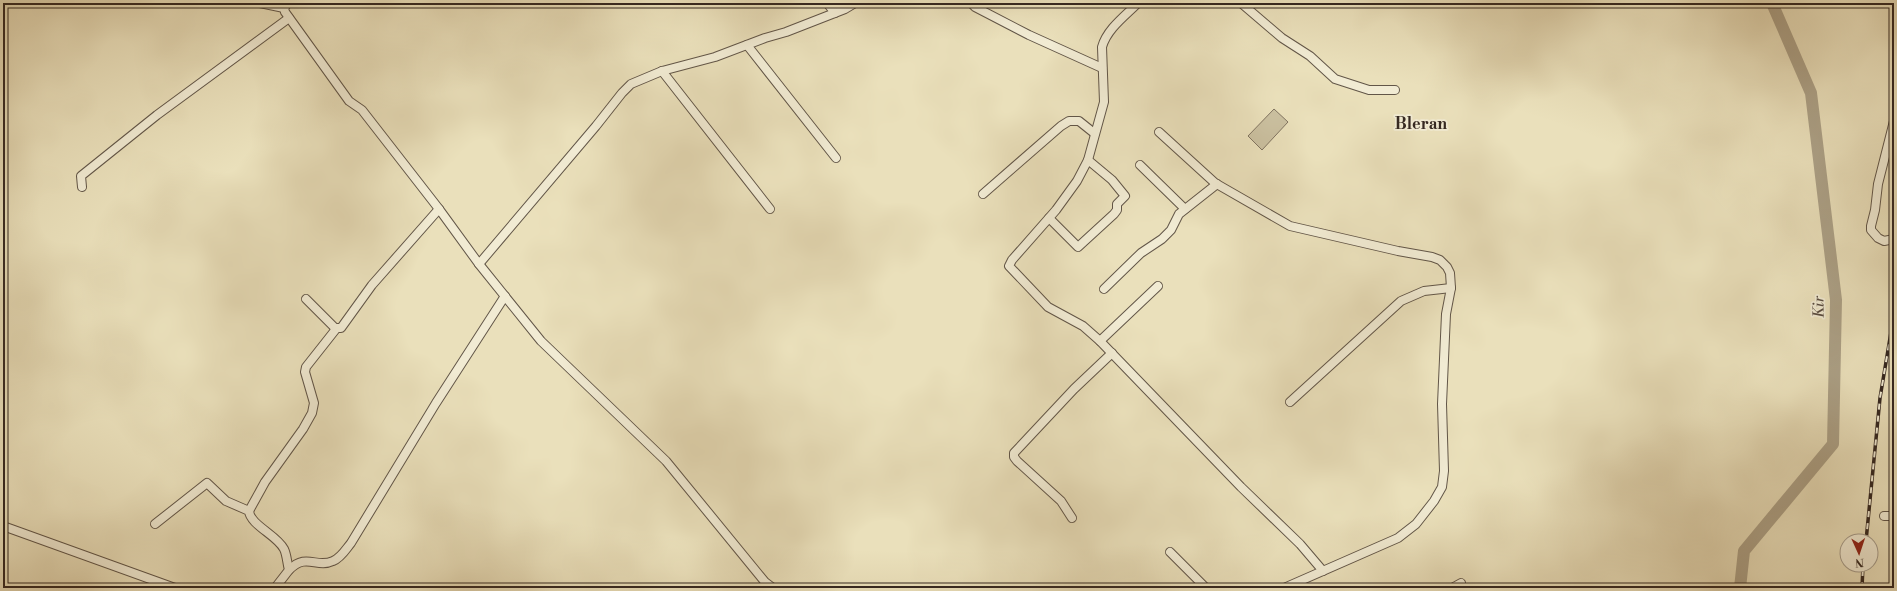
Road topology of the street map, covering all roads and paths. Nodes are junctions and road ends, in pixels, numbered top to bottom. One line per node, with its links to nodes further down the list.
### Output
1 (260, 3): 7 (street)
2 (827, 3): 8 (street)
3 (855, 3): 8 (street)
4 (971, 3): 11 (street)
5 (1138, 3): 11 (street)
6 (1241, 3): 13 (street)
7 (286, 6): 9 (street)
8 (835, 13): 10 (street)
9 (289, 18): 21 (street); 23 (street)
10 (747, 44): 12 (street); 17 (street)
11 (1102, 68): 16 (street)
12 (662, 71): 24 (street); 28 (street)
13 (1395, 90)
14 (1894, 121): 27 (street)
15 (1159, 132): 20 (street)
16 (1094, 133): 18 (street); 22 (street)
17 (836, 158)
18 (1088, 160): 26 (street); 26 (street)
19 (1140, 165): 25 (street)
20 (1217, 184): 25 (street); 30 (street)
21 (82, 187)
22 (983, 194)
23 (440, 209): 28 (street); 34 (street)
24 (770, 209)
25 (1185, 209): 31 (street)
26 (1049, 218): 35 (street)
27 (1894, 239)
28 (479, 264): 32 (street)
29 (1158, 286): 35 (street)
30 (1451, 288): 37 (street); 46 (street)
31 (1104, 289)
32 (505, 296): 45 (street); 50 (street)
33 (306, 299): 34 (street)
34 (336, 329): 38 (street)
35 (1100, 341): 36 (street)
36 (1112, 353): 41 (street); 46 (street)
37 (1290, 402)
38 (249, 511): 42 (street); 45 (street)
39 (1884, 516): 40 (street)
40 (1894, 516)
41 (1072, 518)
42 (155, 524)
43 (3, 526): 48 (street)
44 (1170, 552): 51 (street)
45 (289, 570): 49 (street)
46 (1323, 571): 52 (street)
47 (1461, 583): 53 (street)
48 (175, 588)
49 (275, 588)
50 (773, 588)
51 (1206, 588)
52 (1284, 588)
53 (1452, 588)

